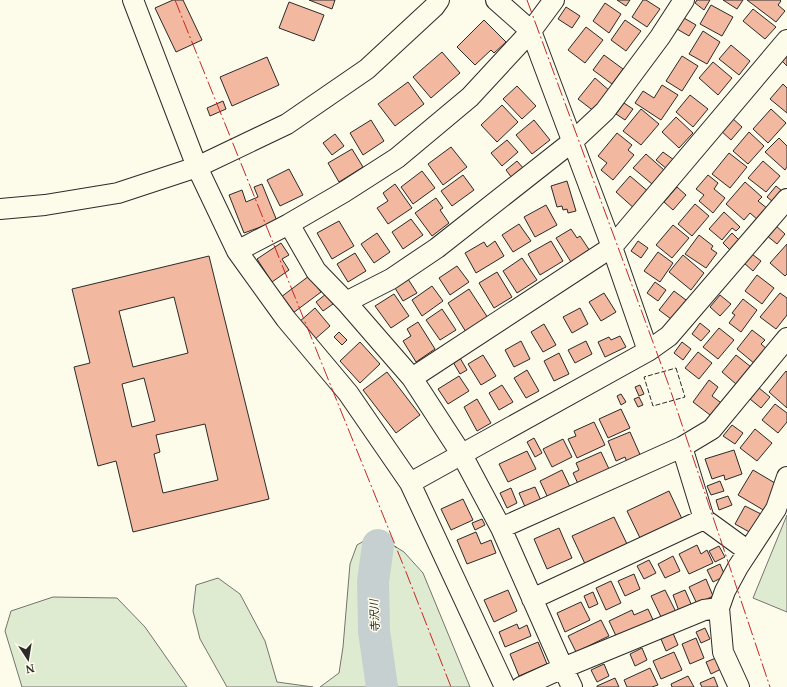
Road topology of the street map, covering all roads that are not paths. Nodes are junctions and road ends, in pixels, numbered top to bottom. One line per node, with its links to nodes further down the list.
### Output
1 (133, 0): 9 (street)
2 (439, 0): 9 (street)
3 (496, 0): 6 (street)
4 (554, 0): 6 (street)
5 (684, 0): 8 (street)
6 (531, 31): 8 (street); 12 (street)
7 (787, 40): 13 (street)
8 (573, 141): 13 (street); 15 (street)
9 (197, 167): 11 (street); 14 (street)
10 (787, 199): 17 (street)
11 (0, 209)
12 (289, 224): 14 (street); 15 (street)
13 (612, 247): 17 (street); 18 (street)
14 (237, 251): 22 (street)
15 (346, 302): 18 (street)
16 (787, 338): 19 (street)
17 (648, 351): 20 (street)
18 (412, 378): 20 (street)
19 (682, 447): 23 (street); 24 (street)
20 (462, 455): 22 (street); 24 (street)
21 (787, 477): 25 (street)
22 (410, 483): 29 (street)
23 (704, 519): 25 (street); 26 (street)
24 (502, 528): 26 (street)
25 (748, 551): 27 (street)
26 (532, 599): 28 (street)
27 (719, 608): 28 (street); 32 (street)
28 (563, 668): 30 (street); 31 (street)
29 (505, 687)
30 (521, 687)
31 (572, 687)
32 (739, 687)

